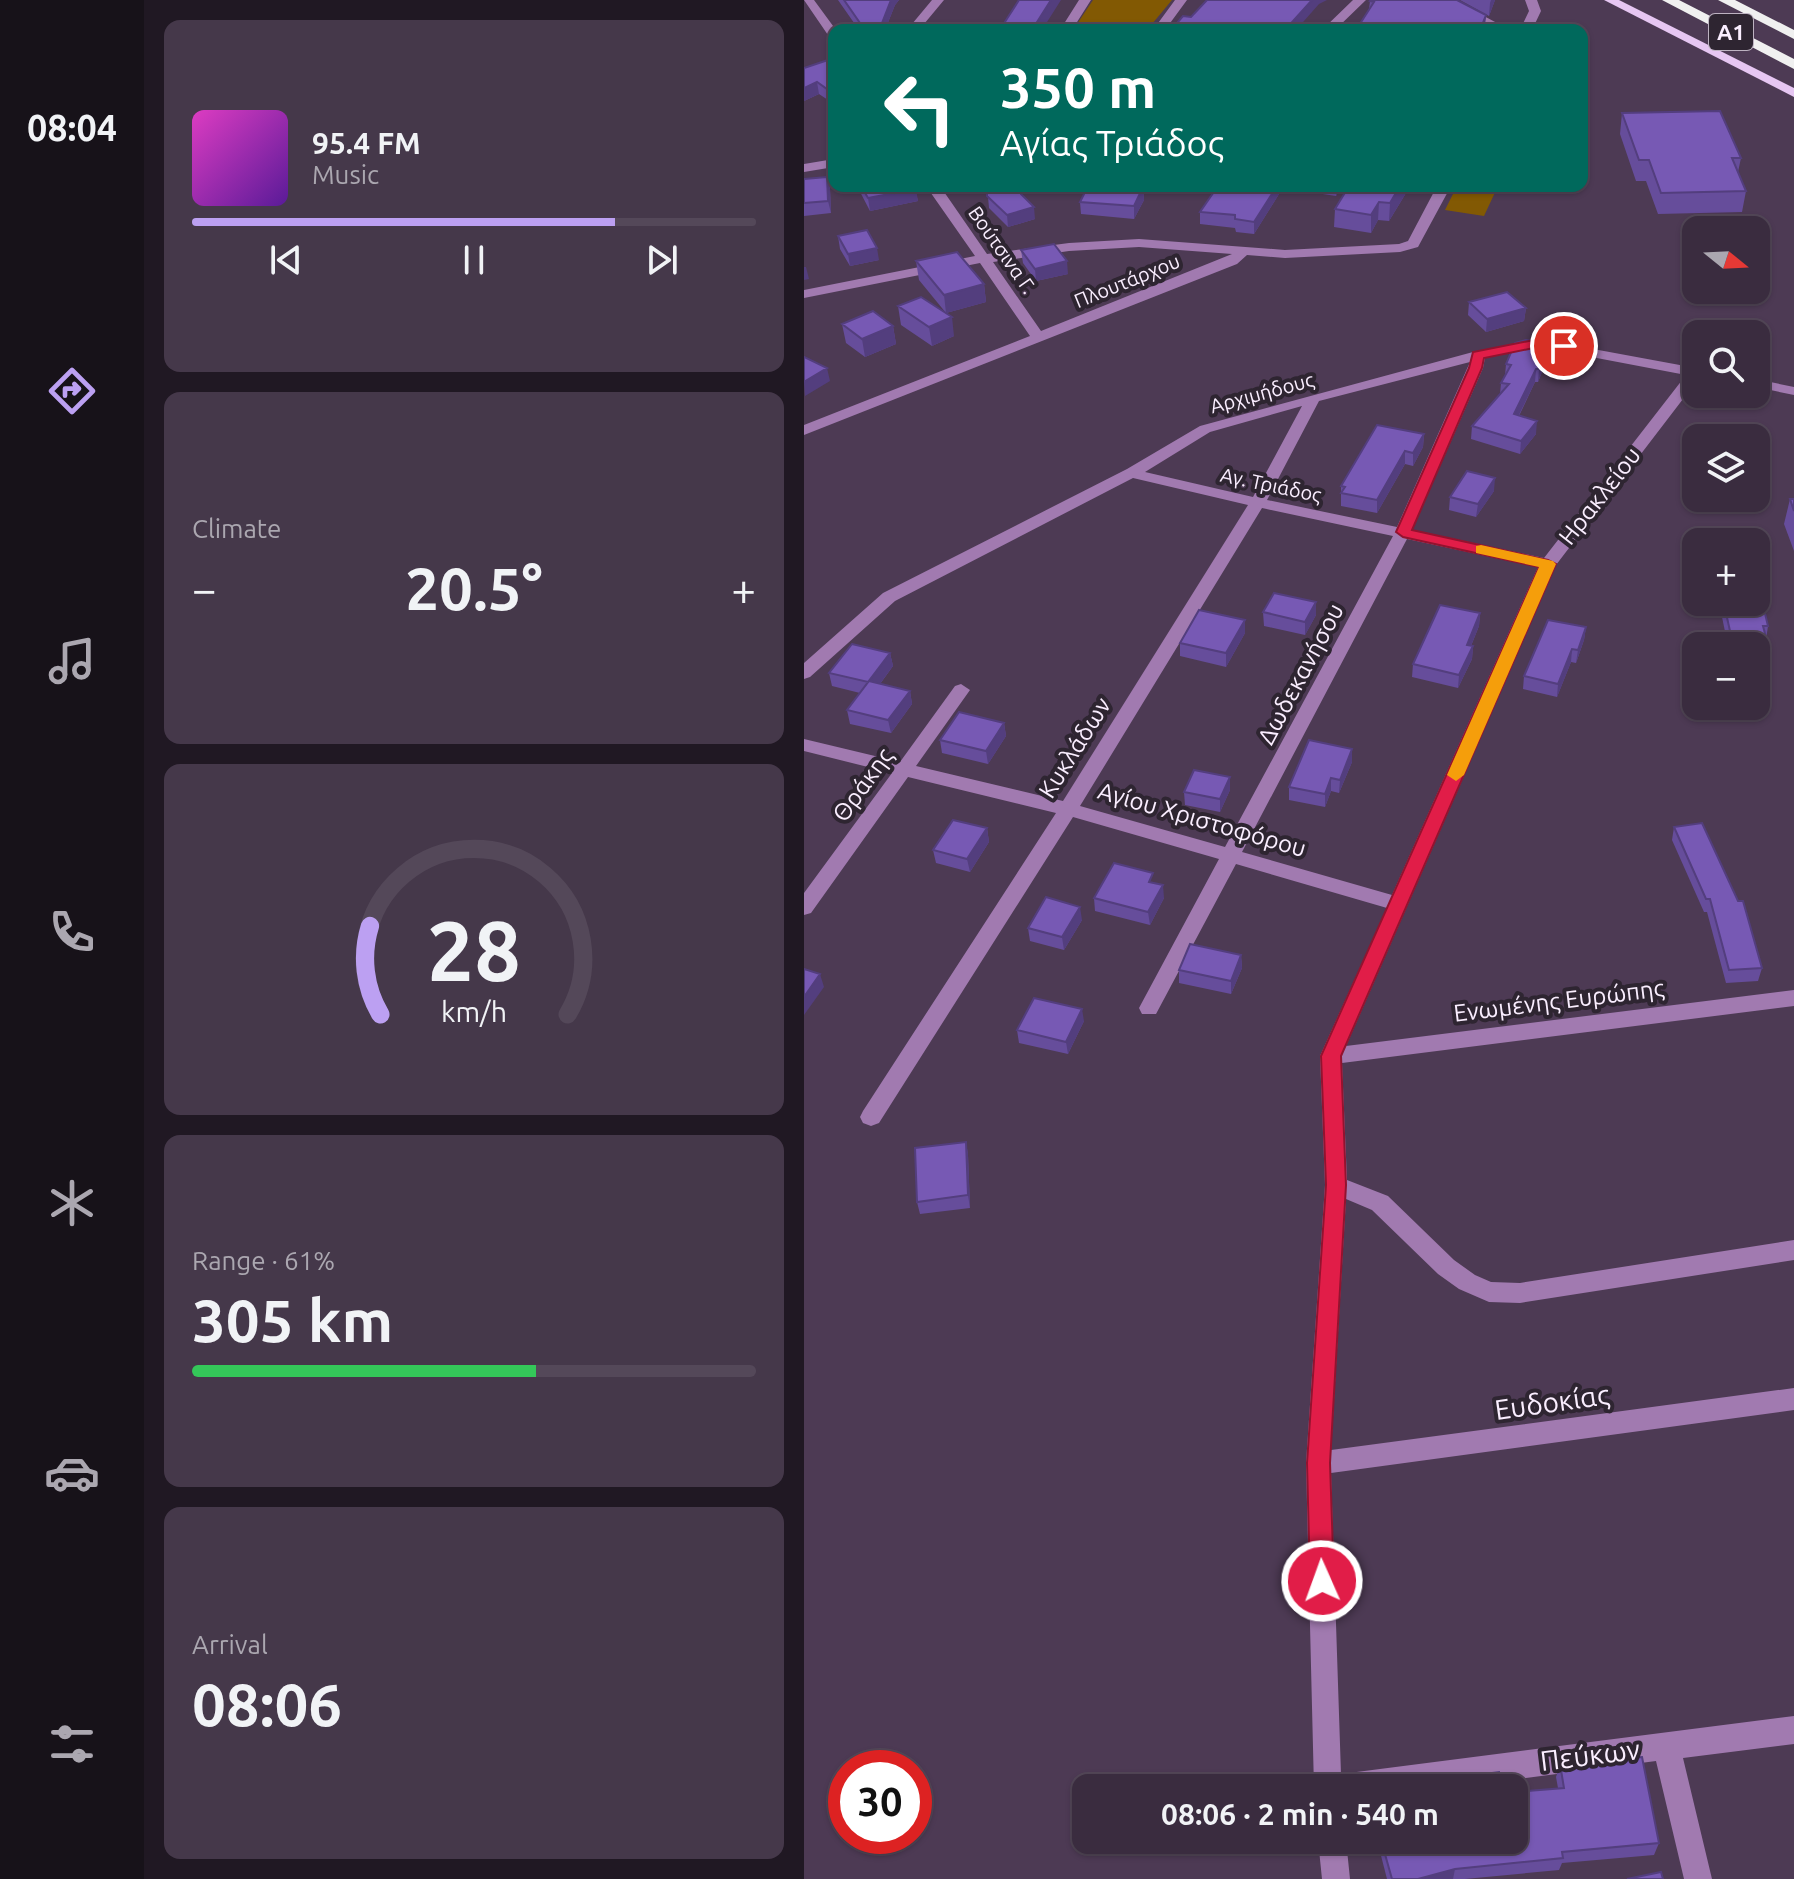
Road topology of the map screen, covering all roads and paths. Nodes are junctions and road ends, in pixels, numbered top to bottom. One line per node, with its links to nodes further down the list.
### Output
1 (808, 0): 17 (street)
2 (938, 0): 11 (street)
3 (1085, 0): 12 (street)
4 (1181, 0): 13 (street)
5 (1360, 0): 14 (street)
6 (1445, 0): 15 (street)
7 (1531, 0): 16 (street)
8 (1610, 0): 20 (main road)
9 (1669, 0): 19 (highway, Α1)
10 (1725, 0): 18 (highway, Α1)
11 (918, 24)
12 (1070, 24)
13 (1163, 24)
14 (1334, 24)
15 (1492, 24)
16 (1529, 24)
17 (828, 28)
18 (1794, 35)
19 (1794, 65)
20 (1794, 93)
21 (828, 164): 22 (street)
22 (804, 168)
23 (937, 192): 26 (street, Βούτσινα Γ.)
24 (1441, 192): 25 (street, Πλουτάρχου)
25 (1242, 253): 26 (street); 28 (street, Πλουτάρχου)
26 (984, 258): 27 (street); 28 (street, Βούτσινα Γ.)
27 (804, 294)
28 (1039, 338): 35 (street, Πλουτάρχου)
29 (1478, 355): 30 (street, Αρχιμήδους); 34 (street, Αρχιμήδους); 38 (street, Δωδεκανήσου)
30 (1682, 369)
31 (1770, 386): 33 (street)
32 (1682, 390): 39 (street, Ηρακλείου)
33 (1794, 391)
34 (1313, 399): 36 (street, Αρχιμήδους); 37 (street, Κυκλάδων)
35 (804, 430)
36 (1133, 472): 37 (street, Αγ. Τριάδος); 40 (street, Αρχιμήδους)
37 (1258, 502): 38 (street, Αγ. Τριάδος); 44 (street, Κυκλάδων)
38 (1403, 532): 39 (street, Αγ. Τριάδος); 45 (street, Δωδεκανήσου)
39 (1548, 564): 46 (street, Ηρακλείου)
40 (804, 673)
41 (961, 690): 43 (street, Θράκης)
42 (804, 745): 43 (street, Αγίου Χριστοφόρου)
43 (903, 770): 44 (street, Αγίου Χριστοφόρου); 47 (street, Θράκης)
44 (1068, 809): 45 (street, Αγίου Χριστοφόρου); 51 (street, Κυκλάδων)
45 (1232, 854): 46 (street, Αγίου Χριστοφόρου); 49 (street, Δωδεκανήσου)
46 (1399, 904): 50 (street, Ηρακλείου)
47 (804, 908)
48 (1794, 998): 50 (street, Ενωμένης Ευρώπης)
49 (1149, 1008)
50 (1331, 1056): 52 (street, Ηρακλείου)
51 (871, 1117)
52 (1336, 1185): 53 (street); 55 (street, Ηρακλείου)
53 (1794, 1250)
54 (1794, 1399): 55 (street, Ευδοκίας)
55 (1318, 1463): 58 (street, Ηρακλείου)
56 (1794, 1730): 57 (street, Πεύκων)
57 (1666, 1745): 59 (street, Πεύκων); 62 (street)
58 (1328, 1774)
59 (1445, 1774)
60 (1333, 1854): 61 (street)
61 (1336, 1879)
62 (1698, 1879)

